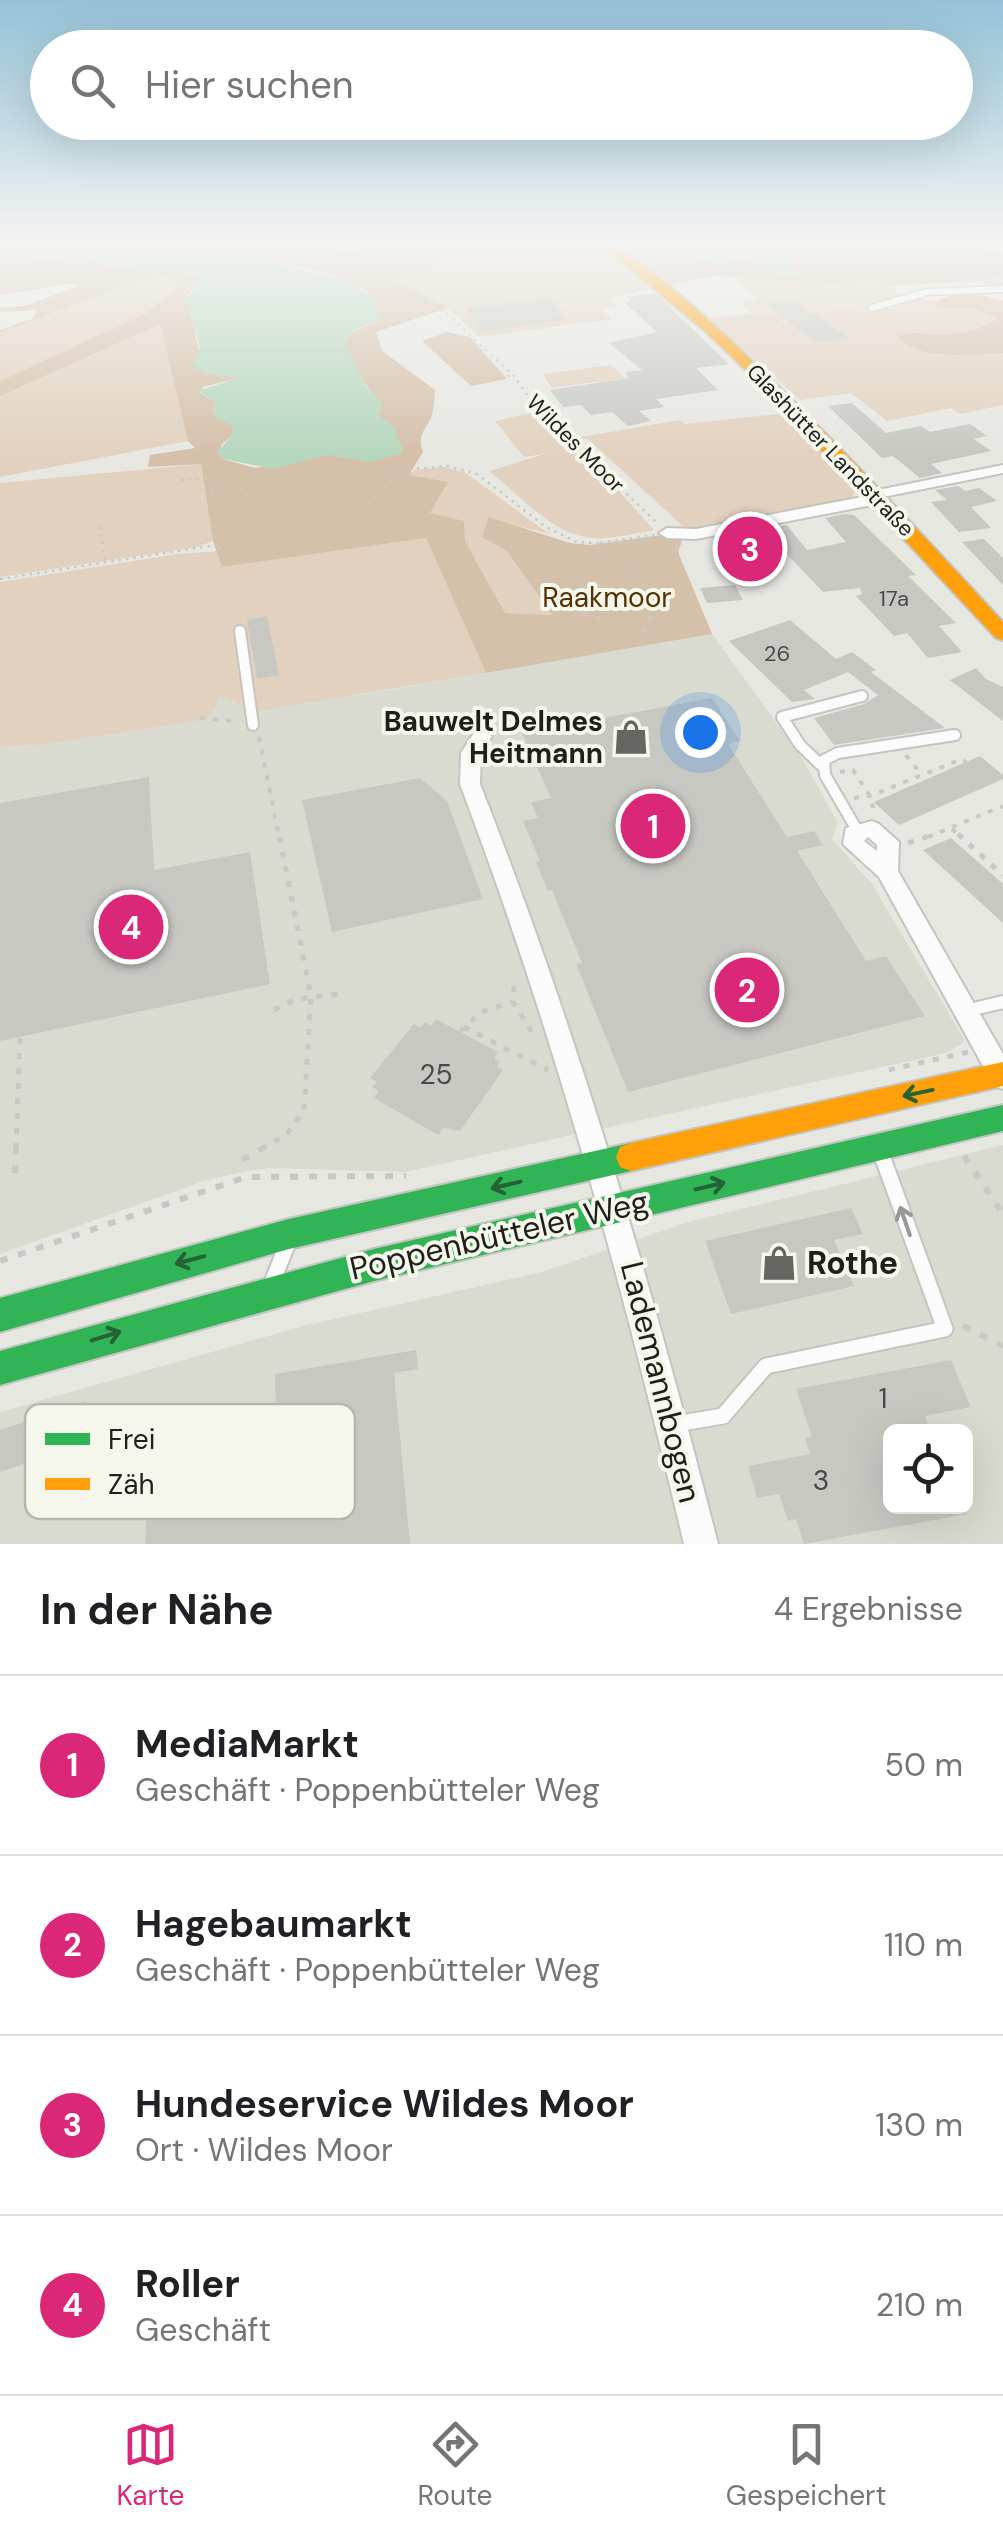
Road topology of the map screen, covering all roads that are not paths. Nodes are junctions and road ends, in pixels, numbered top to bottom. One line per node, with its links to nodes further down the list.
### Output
1 (694, 313): 3 (main road, Glashütter Landstraße)
2 (1003, 469): 3 (street)
3 (875, 497): 4 (street); 6 (main road, Glashütter Landstraße)
4 (667, 534)
5 (240, 631): 8 (lane)
6 (1003, 634)
7 (862, 696): 11 (lane)
8 (253, 725)
9 (482, 736): 18 (street, Poppenbütteler Weg)
10 (955, 736): 11 (lane)
11 (824, 771): 12 (lane)
12 (878, 845): 14 (street)
13 (1003, 1002): 14 (lane)
14 (964, 1011): 15 (street)
15 (1002, 1076): 18 (main road, Poppenbütteler Weg, one-way to 18)
16 (1003, 1118): 17 (main road, Poppenbütteler Weg)
17 (879, 1147): 19 (main road, Poppenbütteler Weg, one-way to 17); 24 (lane, one-way to 17)
18 (601, 1164): 19 (street, Lademannbogen); 20 (main road, Poppenbütteler Weg, one-way to 20)
19 (614, 1208): 21 (main road, Poppenbütteler Weg); 24 (street, Lademannbogen)
20 (289, 1234): 21 (lane); 22 (main road, Poppenbütteler Weg, one-way to 22)
21 (269, 1290): 23 (main road, Poppenbütteler Weg, one-way to 21)
22 (0, 1316)
23 (0, 1368)
24 (673, 1425): 25 (street, Lademannbogen)
25 (701, 1544)

